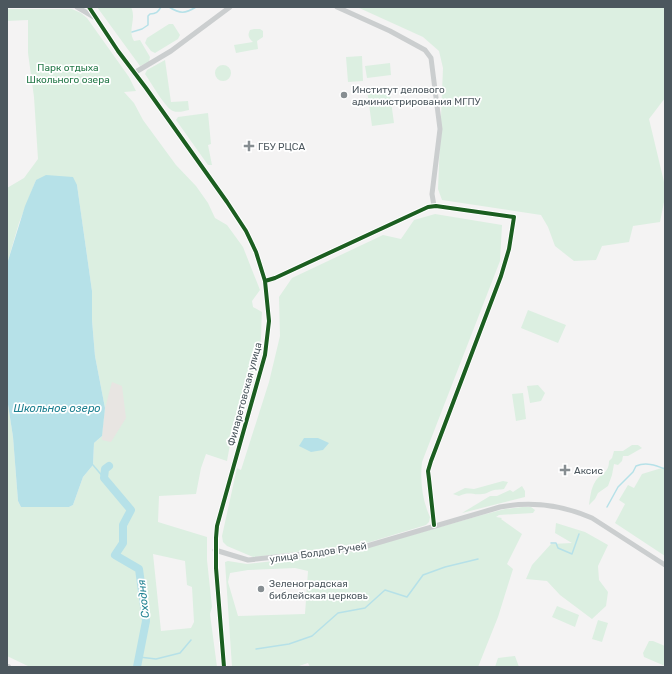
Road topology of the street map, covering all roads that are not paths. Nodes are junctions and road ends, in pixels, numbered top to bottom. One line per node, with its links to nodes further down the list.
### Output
1 (78, 7): 5 (street, Филаретовская улица)
2 (88, 7): 5 (street, Филаретовская улица)
3 (230, 7): 6 (street)
4 (337, 7): 7 (street)
5 (94, 17): 6 (street, Филаретовская улица)
6 (134, 73): 8 (street, Филаретовская улица)
7 (434, 206): 8 (street); 9 (street)
8 (265, 281): 10 (street, Филаретовская улица)
9 (434, 525): 10 (street, улица Болдов Ручей); 11 (street, улица Болдов Ручей)
10 (215, 550): 12 (street, Филаретовская улица)
11 (665, 565)
12 (224, 667)

